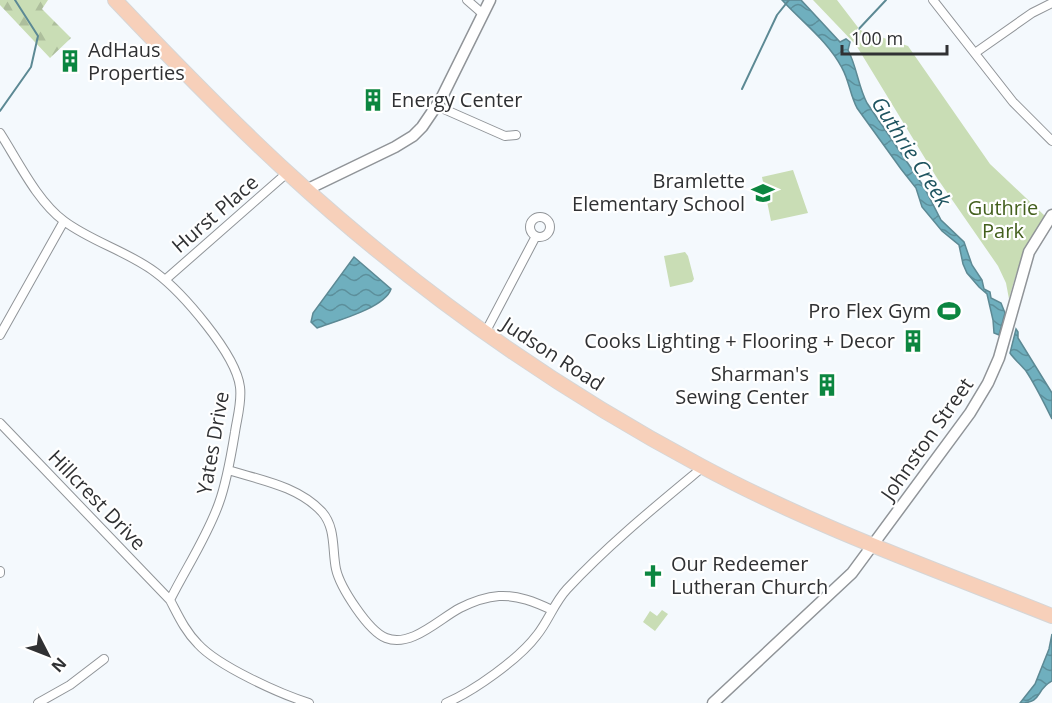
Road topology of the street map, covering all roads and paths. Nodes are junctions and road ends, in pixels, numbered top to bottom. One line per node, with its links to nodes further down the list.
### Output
1 (115, 0): 12 (main road, Judson Road)
2 (467, 0): 6 (street)
3 (490, 0): 6 (street)
4 (933, 0): 7 (street)
5 (1052, 3): 7 (street)
6 (483, 14): 8 (street)
7 (975, 53): 11 (street)
8 (437, 106): 10 (street); 13 (street)
9 (0, 133): 15 (street, Yates Drive)
10 (516, 135)
11 (1052, 141)
12 (287, 173): 13 (main road, Judson Road); 17 (street, Hurst Place)
13 (306, 190): 18 (main road, Judson Road)
14 (1052, 215): 23 (street, Johnston Street)
15 (64, 221): 17 (street, Yates Drive); 19 (street)
16 (536, 236): 18 (street)
17 (165, 280): 22 (street, Yates Drive)
18 (485, 333): 21 (main road, Judson Road)
19 (0, 335)
20 (0, 423): 24 (street, Hillcrest Drive)
21 (703, 467): 23 (main road, Judson Road); 25 (street)
22 (228, 470): 24 (street, Yates Drive); 25 (street)
23 (874, 545): 26 (main road, Judson Road); 31 (street, Johnston Street)
24 (170, 600): 29 (street)
25 (552, 610): 30 (street)
26 (1052, 616)
27 (104, 659): 28 (street)
28 (38, 703)
29 (309, 703)
30 (446, 703)
31 (713, 703)

